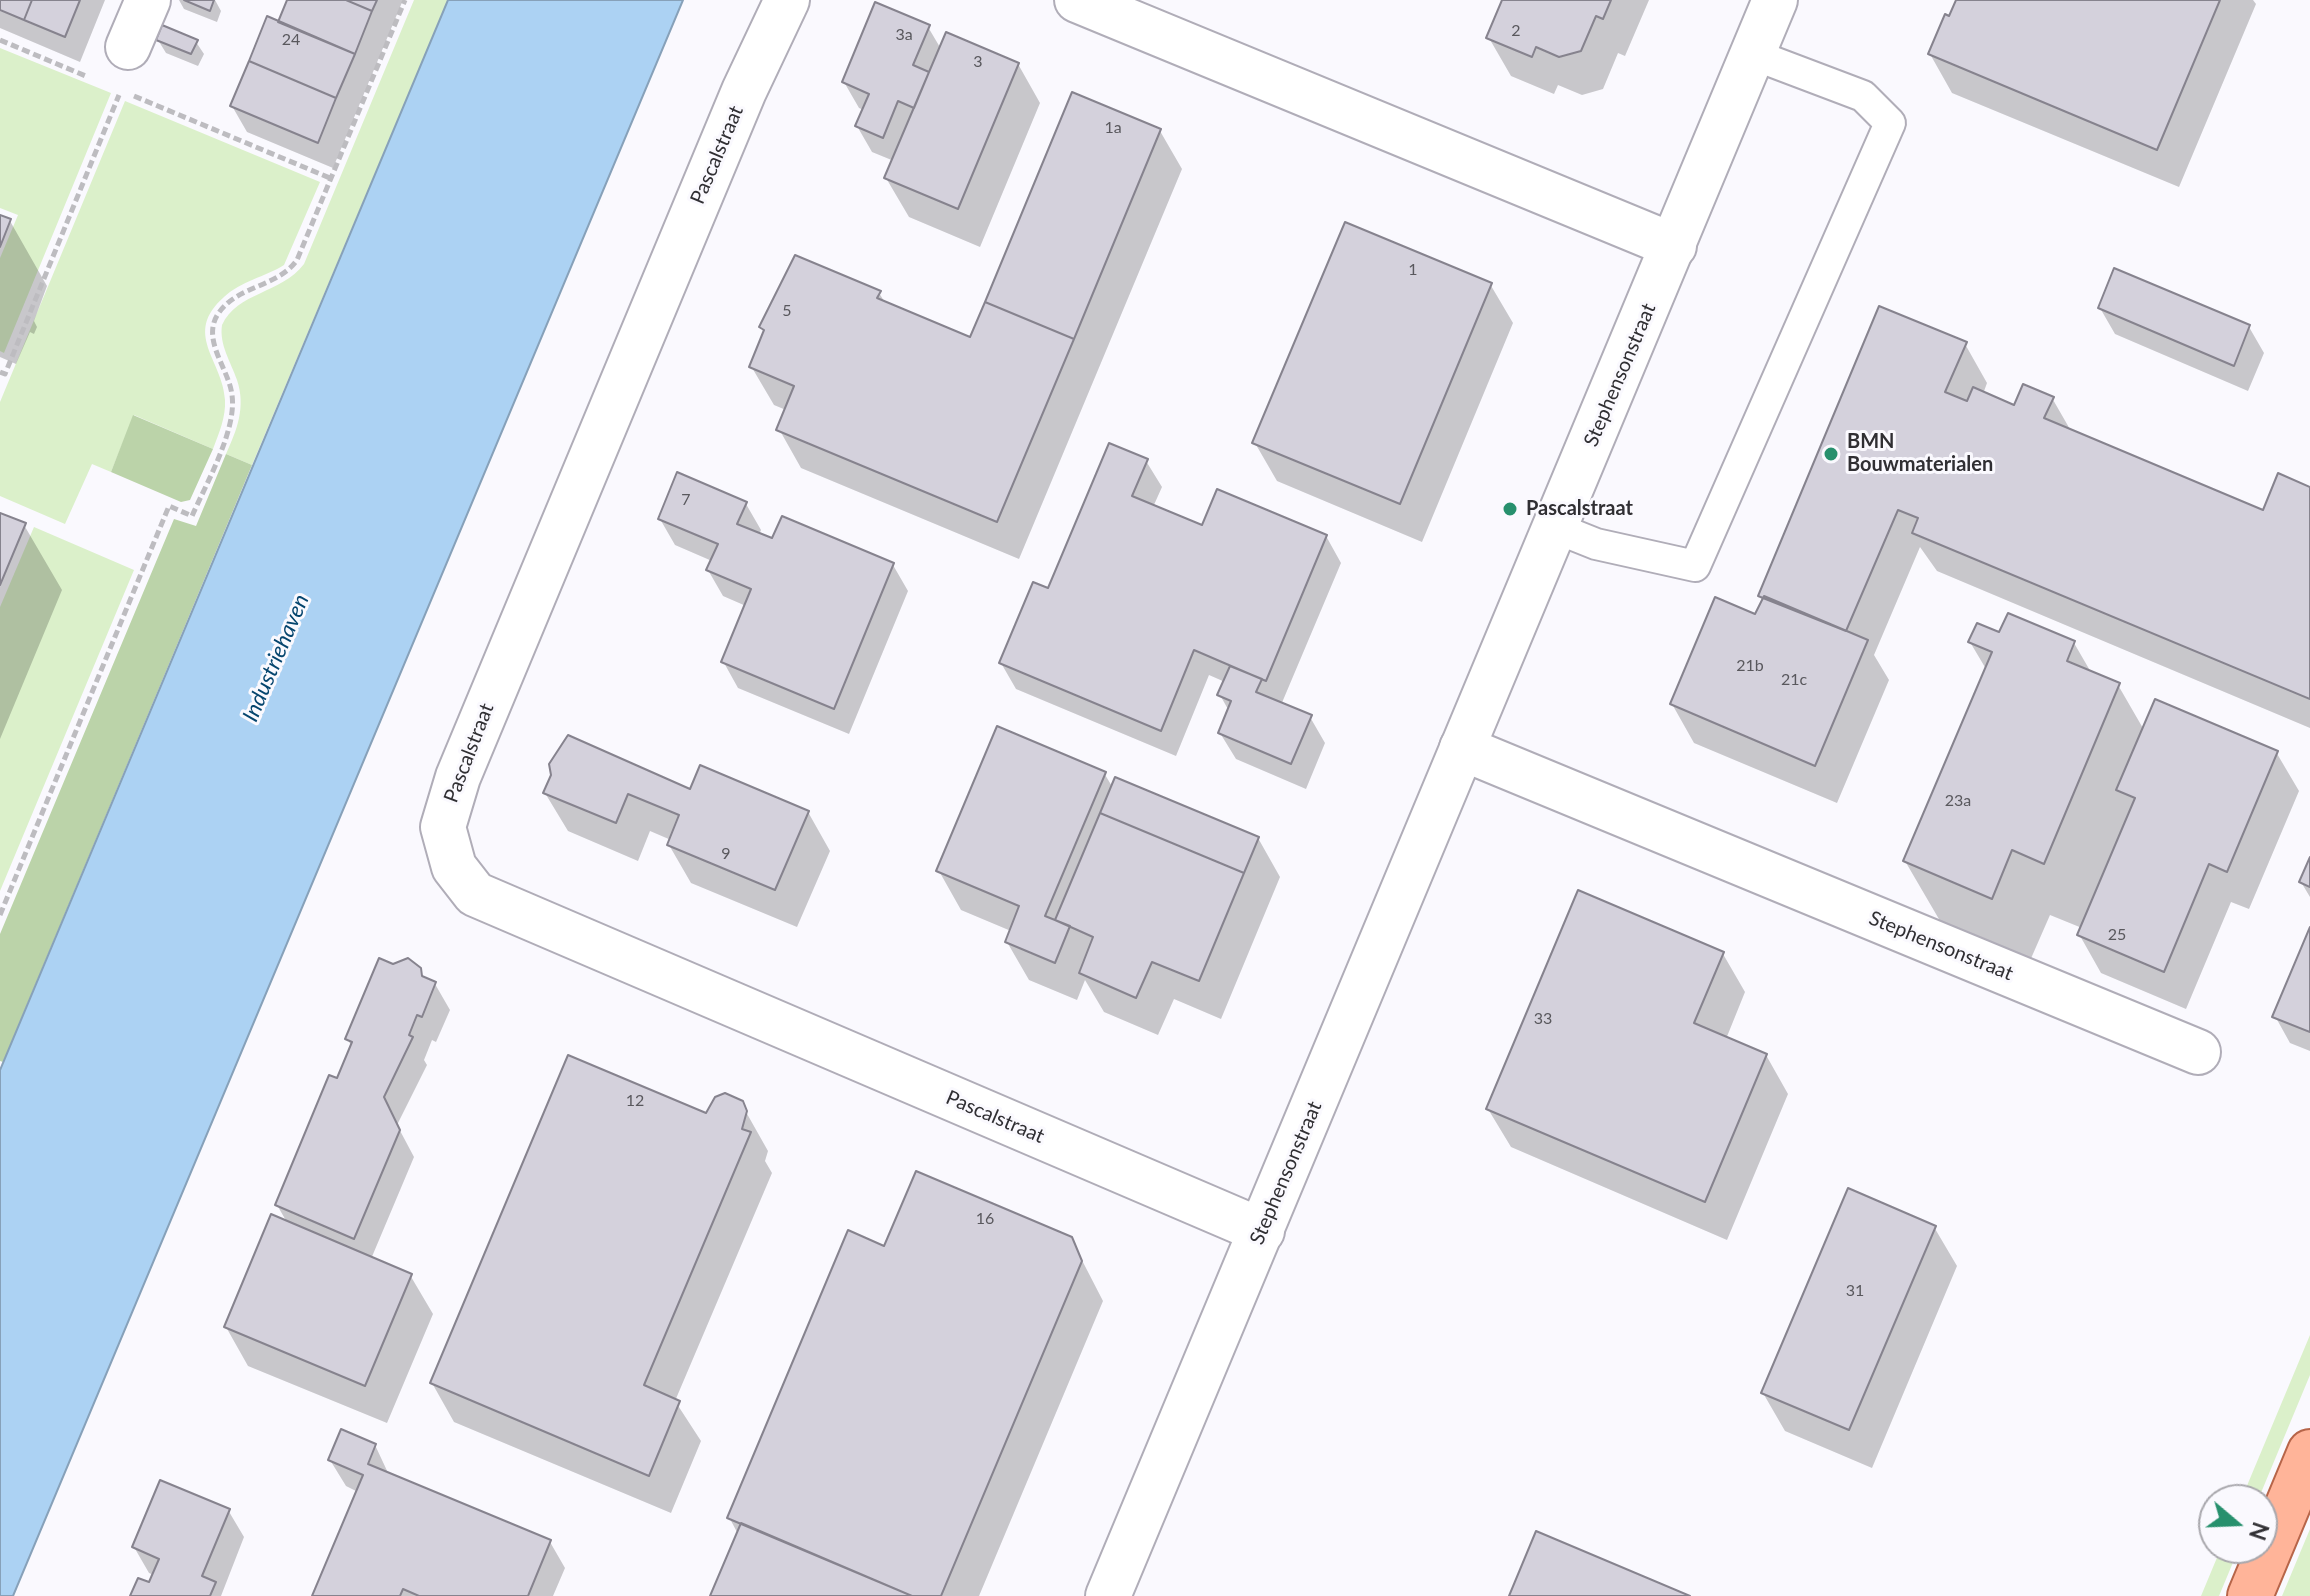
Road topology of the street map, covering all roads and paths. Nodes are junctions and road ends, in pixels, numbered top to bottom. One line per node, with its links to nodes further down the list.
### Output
1 (148, 0): 7 (street)
2 (405, 0): 12 (path)
3 (787, 0): 19 (street, Pascalstraat)
4 (1077, 0): 13 (street)
5 (1775, 0): 8 (street, Stephensonstraat)
6 (0, 40): 9 (path)
7 (128, 47)
8 (1752, 54): 13 (street, Stephensonstraat); 15 (lane)
9 (99, 82)
10 (113, 87): 11 (path)
11 (121, 91): 12 (path); 14 (path)
12 (330, 178): 17 (path)
13 (1674, 246): 15 (street, Stephensonstraat)
14 (0, 372)
15 (1556, 528): 16 (street, Stephensonstraat)
16 (1462, 748): 18 (street, Stephensonstraat); 19 (street, Stephensonstraat)
17 (0, 915)
18 (2198, 1052)
19 (1262, 1231): 21 (street, Stephensonstraat)
20 (2310, 1452): 22 (main road)
21 (1108, 1596)
22 (2250, 1596)

